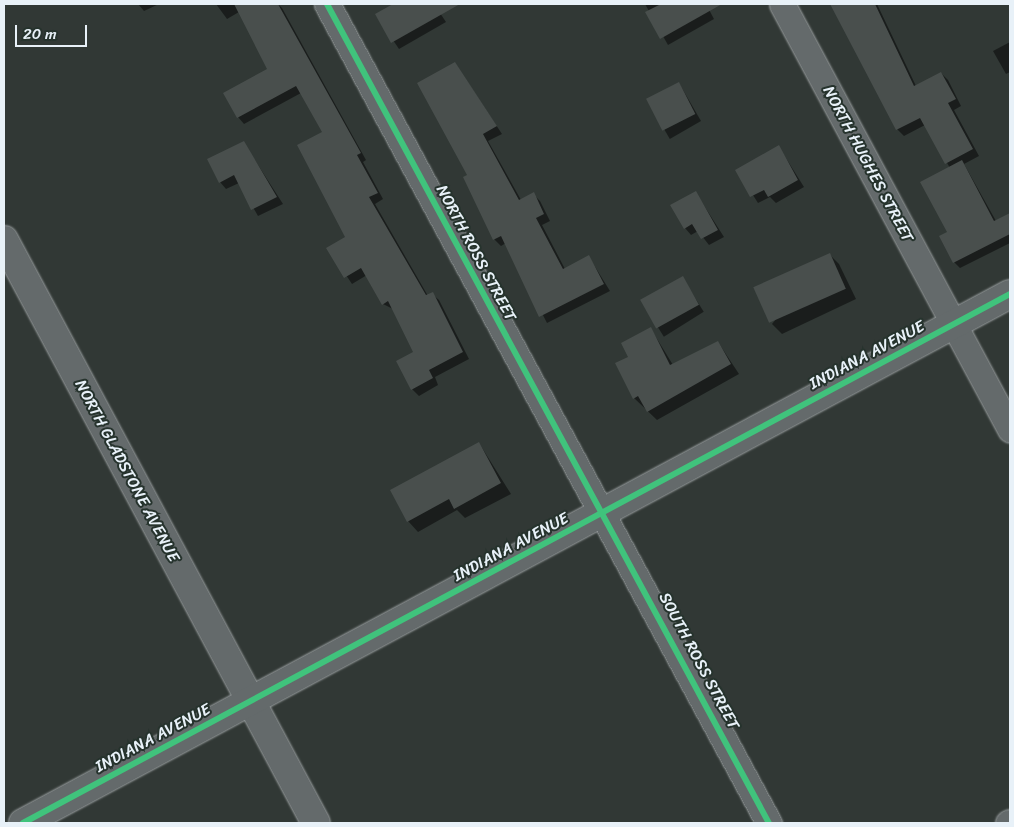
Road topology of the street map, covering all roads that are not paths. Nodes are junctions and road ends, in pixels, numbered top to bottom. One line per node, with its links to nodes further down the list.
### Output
1 (328, 4): 7 (street, NORTH ROSS STREET)
2 (782, 4): 5 (street, NORTH HUGHES STREET)
3 (4, 240): 8 (street, NORTH GLADSTONE AVENUE)
4 (1010, 294): 5 (street, INDIANA AVENUE)
5 (953, 324): 6 (street, NORTH HUGHES STREET); 7 (street, INDIANA AVENUE)
6 (1010, 430)
7 (601, 515): 8 (street, INDIANA AVENUE); 11 (street, SOUTH ROSS STREET)
8 (251, 702): 9 (street, INDIANA AVENUE); 10 (street, NORTH GLADSTONE AVENUE)
9 (23, 823)
10 (316, 823)
11 (769, 823)

